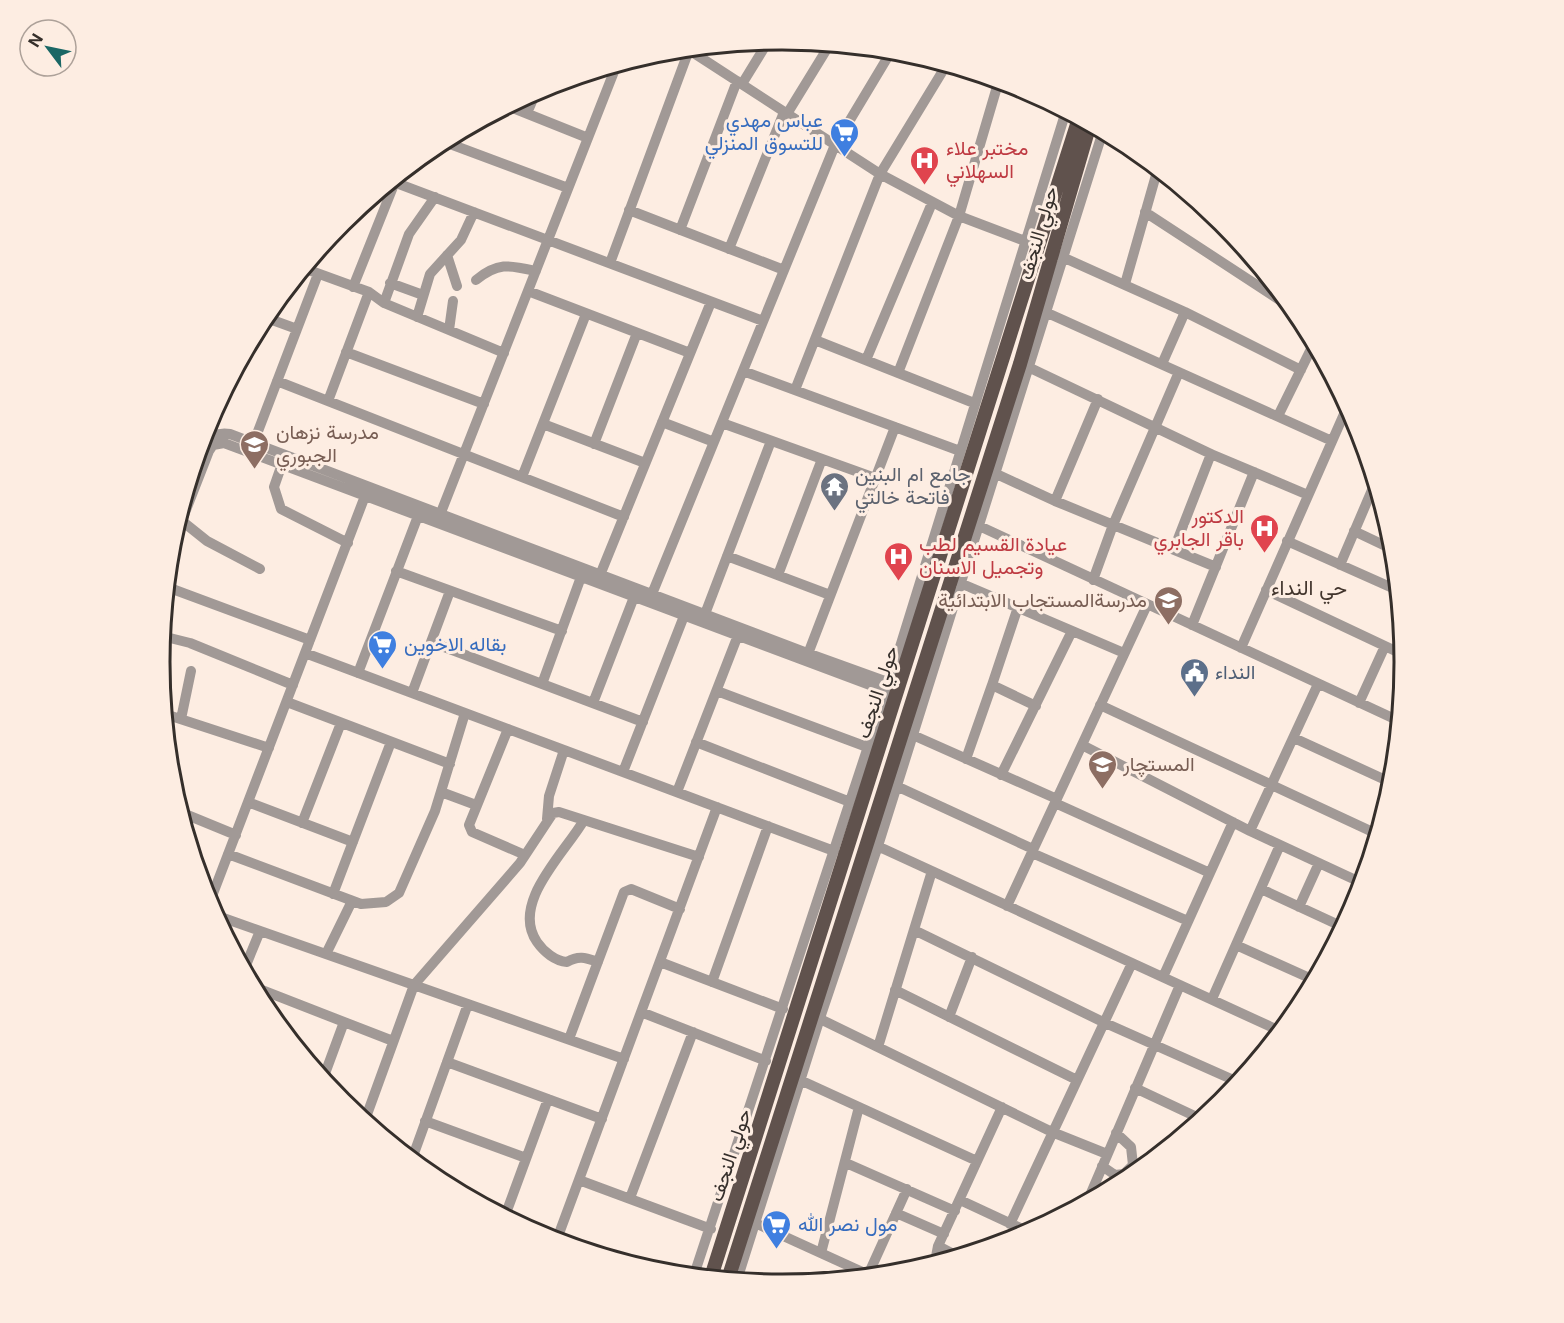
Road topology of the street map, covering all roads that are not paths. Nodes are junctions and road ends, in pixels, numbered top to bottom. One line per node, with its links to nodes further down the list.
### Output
1 (762, 51): 8 (street)
2 (825, 51): 13 (street)
3 (700, 55): 8 (street)
4 (690, 57): 28 (street)
5 (887, 59): 20 (street)
6 (943, 71): 21 (street)
7 (612, 74): 17 (street)
8 (739, 83): 13 (street); 32 (street)
9 (997, 89): 31 (street)
10 (531, 104): 12 (street)
11 (518, 110): 12 (street)
12 (527, 113): 17 (street)
13 (785, 113): 20 (street); 35 (street)
14 (1064, 118): 34 (street)
15 (1076, 125): 160 (main road, حولي النجف)
16 (1088, 131): 37 (main road, حولي النجف)
17 (588, 138): 24 (street)
18 (1100, 139): 37 (street)
19 (454, 145): 24 (street)
20 (835, 145): 21 (street); 39 (street)
21 (880, 174): 27 (street); 64 (street)
22 (1156, 176): 30 (street)
23 (399, 184): 26 (street)
24 (568, 188): 33 (street)
25 (389, 192): 47 (street)
26 (435, 197): 29 (street); 44 (street)
27 (932, 203): 31 (street); 69 (street)
28 (629, 210): 32 (street); 38 (street)
29 (474, 212): 33 (street); 36 (street)
30 (1145, 212): 45 (street); 51 (street)
31 (960, 216): 34 (street); 75 (street)
32 (680, 230): 35 (street)
33 (548, 240): 38 (street); 41 (street)
34 (1025, 241): 80 (street)
35 (729, 249): 39 (street)
36 (447, 255): 46 (street); 50 (street)
37 (1058, 255): 45 (street); 55 (main road, حولي النجف)
38 (609, 263): 53 (street)
39 (784, 270): 60 (street)
40 (311, 271): 42 (street)
41 (536, 271): 43 (street); 48 (street)
42 (318, 274): 47 (street); 61 (street)
43 (476, 280)
44 (390, 283): 50 (street); 54 (street)
45 (1125, 284): 56 (street)
46 (457, 286)
47 (353, 287): 49 (street)
48 (528, 291): 57 (street); 67 (street)
49 (369, 292): 54 (street); 65 (street)
50 (423, 295): 58 (street)
51 (1273, 295)
52 (453, 301): 62 (street)
53 (711, 302): 60 (street); 68 (street)
54 (384, 303): 58 (street)
55 (1042, 310): 70 (street); 71 (main road, حولي النجف)
56 (1185, 312): 70 (street); 72 (street)
57 (586, 314): 63 (street); 86 (street)
58 (417, 317): 62 (street)
59 (273, 320): 61 (street)
60 (763, 321): 73 (street)
61 (297, 329): 76 (street)
62 (449, 330): 67 (street)
63 (637, 333): 68 (street); 93 (street)
64 (814, 340): 69 (street); 77 (street)
65 (346, 352): 79 (street); 81 (street)
66 (1310, 352): 72 (street)
67 (504, 353): 81 (street)
68 (690, 353): 84 (street)
69 (866, 360): 75 (street)
70 (1162, 364): 74 (street)
71 (1025, 366): 78 (street); 101 (main road, حولي النجف)
72 (1301, 370): 82 (street)
73 (743, 371): 77 (street); 85 (street)
74 (1179, 372): 82 (street); 87 (street)
75 (898, 373): 80 (street)
76 (277, 381): 79 (street); 94 (street)
77 (795, 390): 88 (street)
78 (1098, 399): 87 (street); 108 (street)
79 (328, 401): 96 (street)
80 (974, 403): 95 (street)
81 (484, 404): 96 (street)
82 (1278, 416): 90 (street)
83 (1343, 417): 90 (street)
84 (662, 422): 91 (street); 99 (street)
85 (722, 423): 89 (street); 91 (street)
86 (543, 424): 93 (street); 103 (street)
87 (1155, 426): 97 (street); 114 (street)
88 (895, 427): 95 (street); 104 (street)
89 (771, 441): 98 (street); 120 (street)
90 (1332, 441): 106 (street)
91 (714, 442): 134 (street)
92 (211, 443): 94 (street)
93 (594, 444): 99 (street)
94 (251, 447): 100 (street); 111 (street)
95 (960, 451): 160 (street)
96 (464, 454): 103 (street); 111 (street)
97 (1211, 454): 102 (street); 119 (street)
98 (822, 459): 104 (street); 125 (street)
99 (645, 463): 110 (street)
100 (282, 464): 107 (street); 117 (street)
101 (990, 471): 108 (street); 112 (main road, حولي النجف)
102 (1254, 472): 106 (street); 122 (street)
103 (522, 477): 110 (street)
104 (875, 478): 135 (street)
105 (1370, 494): 115 (street)
106 (1308, 495): 116 (street)
107 (365, 496): 109 (street); 117 (street)
108 (1055, 501): 114 (street)
109 (418, 516): 111 (street); 124 (street)
110 (624, 517): 127 (street)
111 (439, 518): 126 (street); 127 (street)
112 (974, 523): 128 (street); 129 (main road, حولي النجف)
113 (186, 524): 123 (street)
114 (1113, 525): 119 (street); 128 (street)
115 (1354, 531): 118 (street); 121 (street)
116 (1287, 541): 121 (street); 132 (street)
117 (348, 543): 146 (street)
118 (1382, 545)
119 (1174, 549): 122 (street)
120 (727, 556): 125 (street); 139 (street)
121 (1340, 565): 130 (street)
122 (1216, 567): 141 (street)
123 (260, 569)
124 (396, 571): 133 (street); 155 (street)
125 (778, 575): 135 (street)
126 (581, 577): 127 (street); 142 (street)
127 (598, 578): 134 (street); 136 (street)
128 (1093, 580): 137 (street)
129 (955, 581): 138 (street); 175 (main road, حولي النجف)
130 (1389, 584)
131 (174, 590): 146 (street)
132 (1266, 590): 148 (street); 149 (street)
133 (450, 591): 142 (street); 147 (street)
134 (652, 594): 139 (street)
135 (830, 595): 153 (street)
136 (634, 597): 140 (street); 164 (street)
137 (1147, 605): 141 (street); 152 (street)
138 (1018, 608): 143 (street); 159 (street)
139 (705, 614): 144 (street)
140 (684, 616): 144 (street); 172 (street)
141 (1192, 625): 149 (street)
142 (562, 631): 156 (street)
143 (1072, 631): 152 (street); 167 (street)
144 (740, 632): 153 (street); 161 (street)
145 (171, 638): 158 (street)
146 (310, 640): 151 (street)
147 (431, 642): 156 (street); 162 (street)
148 (1385, 646): 150 (street); 165 (street)
149 (1241, 648): 157 (street)
150 (1394, 650)
151 (305, 653): 155 (street); 158 (street)
152 (1124, 653): 166 (street)
153 (806, 657): 160 (street)
154 (191, 671): 171 (street)
155 (358, 673): 162 (street)
156 (542, 684): 164 (street)
157 (1317, 684): 165 (street); 176 (street)
158 (293, 685): 163 (street)
159 (992, 686): 167 (street); 183 (street)
160 (892, 689): 180 (street); 218 (main road, حولي النجف)
161 (717, 691): 178 (street); 180 (street)
162 (412, 693): 168 (street)
163 (286, 702): 173 (street); 181 (street)
164 (593, 703): 172 (street)
165 (1359, 703): 170 (street)
166 (1100, 705): 179 (street); 189 (street)
167 (1036, 706): 186 (street)
168 (465, 713): 174 (street); 184 (street)
169 (172, 716): 171 (street)
170 (1391, 718)
171 (181, 719): 181 (street)
172 (643, 722): 185 (street)
173 (341, 723): 177 (street); 201 (street)
174 (508, 729): 182 (street); 195 (street)
175 (908, 732): 183 (street); 188 (main road, حولي النجف)
176 (1294, 738): 187 (street); 189 (street)
177 (391, 742): 184 (street); 206 (street)
178 (696, 742): 191 (street); 194 (street)
179 (1082, 745): 192 (street); 200 (street)
180 (867, 747): 194 (street)
181 (269, 748): 193 (street)
182 (564, 750): 185 (street); 198 (street)
183 (966, 759): 186 (street)
184 (450, 764): 190 (street)
185 (624, 772): 191 (street)
186 (1001, 775): 192 (street)
187 (1382, 779)
188 (891, 784): 207 (main road, حولي النجف); 210 (street)
189 (1272, 784): 203 (street); 204 (street)
190 (441, 792): 195 (street); 223 (street)
191 (677, 792): 196 (street)
192 (1056, 801): 210 (street); 216 (street)
193 (248, 802): 201 (street); 205 (street)
194 (850, 802): 209 (street)
195 (476, 805): 212 (street)
196 (717, 807): 202 (street); 213 (street)
197 (190, 816): 205 (street)
198 (547, 819): 199 (street); 212 (street)
199 (584, 820): 213 (street); 239 (street)
200 (1233, 822): 203 (street); 216 (street)
201 (302, 823): 206 (street)
202 (768, 826): 209 (street); 244 (street)
203 (1250, 831): 208 (street)
204 (1370, 831)
205 (236, 835): 211 (street)
206 (353, 842): 222 (street)
207 (873, 844): 215 (street); 219 (main road, حولي النجف); 236 (street)
208 (1280, 844): 214 (street); 220 (street)
209 (834, 851): 251 (street)
210 (1032, 851): 224 (street); 230 (street)
211 (228, 854): 221 (street); 222 (street)
212 (525, 855): 245 (street)
213 (699, 857): 226 (street)
214 (1319, 863): 217 (street); 225 (street)
215 (932, 871): 224 (street); 232 (street)
216 (1210, 873): 230 (street)
217 (1354, 879)
218 (836, 884): 219 (main road); 227 (main road, حولي النجف)
219 (851, 888): 229 (main road, حولي النجف)
220 (1260, 889): 225 (street); 234 (street)
221 (214, 890)
222 (333, 894): 223 (street)
223 (352, 901): 235 (street)
224 (1007, 906): 241 (street)
225 (1299, 907): 231 (street)
226 (680, 909): 239 (street); 240 (street)
227 (827, 913): 229 (main road); 309 (main road, حولي النجف)
228 (227, 919): 233 (street)
229 (842, 919): 236 (main road, حولي النجف)
230 (1188, 921): 242 (street)
231 (1335, 923)
232 (914, 930): 237 (street); 247 (street)
233 (260, 931): 235 (street); 238 (street)
234 (1236, 945): 243 (street); 249 (street)
235 (326, 954): 245 (street)
236 (835, 957): 253 (main road, حولي النجف)
237 (972, 957): 254 (street); 256 (street)
238 (248, 960)
239 (598, 962): 259 (street)
240 (660, 962): 244 (street); 252 (street)
241 (1131, 963): 242 (street); 256 (street)
242 (1163, 977): 246 (street)
243 (1307, 977)
244 (712, 982): 251 (street)
245 (414, 985): 250 (street); 260 (street)
246 (1180, 985): 249 (street); 261 (street)
247 (895, 990): 254 (street); 262 (street)
248 (267, 992): 255 (street)
249 (1212, 999): 257 (street)
250 (468, 1004): 259 (street); 265 (street)
251 (783, 1009): 264 (street)
252 (641, 1012): 258 (street); 263 (street)
253 (816, 1017): 262 (street); 269 (street); 277 (main road, حولي النجف)
254 (949, 1017): 268 (street)
255 (344, 1022): 260 (street); 266 (street)
256 (1103, 1022): 261 (street); 268 (street)
257 (1273, 1028)
258 (693, 1032): 264 (street); 292 (street)
259 (569, 1039): 263 (street)
260 (393, 1041): 274 (street)
261 (1154, 1043): 267 (street); 270 (street)
262 (878, 1047): 273 (street)
263 (624, 1059): 276 (street)
264 (766, 1060): 300 (street)
265 (447, 1062): 271 (street); 278 (street)
266 (326, 1069)
267 (1230, 1078)
268 (1075, 1079): 279 (street)
269 (800, 1080): 272 (street); 277 (street)
270 (1135, 1088): 275 (street); 280 (street)
271 (548, 1099): 276 (street); 283 (street)
272 (859, 1107): 284 (street); 286 (street)
273 (1002, 1107): 279 (street); 284 (street)
274 (367, 1111)
275 (1193, 1115)
276 (602, 1119): 289 (street)
277 (783, 1120): 297 (street); 311 (main road, حولي النجف)
278 (425, 1121): 281 (street); 283 (street)
279 (1052, 1132): 282 (street); 298 (street)
280 (1116, 1134): 282 (street); 285 (street)
281 (415, 1151)
282 (1107, 1154): 287 (street)
283 (526, 1158): 294 (street)
284 (977, 1161): 293 (street)
285 (1135, 1161)
286 (846, 1163): 290 (street); 305 (street)
287 (1102, 1166): 288 (street); 291 (street)
288 (1115, 1175)
289 (579, 1180): 292 (street); 301 (street)
290 (907, 1188): 295 (street); 296 (street)
291 (1092, 1189)
292 (630, 1198): 300 (street)
293 (960, 1200): 295 (street); 298 (street)
294 (508, 1208)
295 (955, 1211): 302 (street)
296 (896, 1213): 302 (street); 307 (street)
297 (755, 1223): 305 (street); 312 (street)
298 (1010, 1224): 299 (street)
299 (1017, 1227)
300 (711, 1229): 308 (street)
301 (560, 1231)
302 (944, 1234): 303 (street)
303 (938, 1246): 304 (street); 306 (street)
304 (947, 1251)
305 (821, 1253): 310 (street)
306 (937, 1254)
307 (872, 1266)
308 (697, 1267)
309 (714, 1269)
310 (855, 1269)
311 (737, 1271)
312 (737, 1272)

